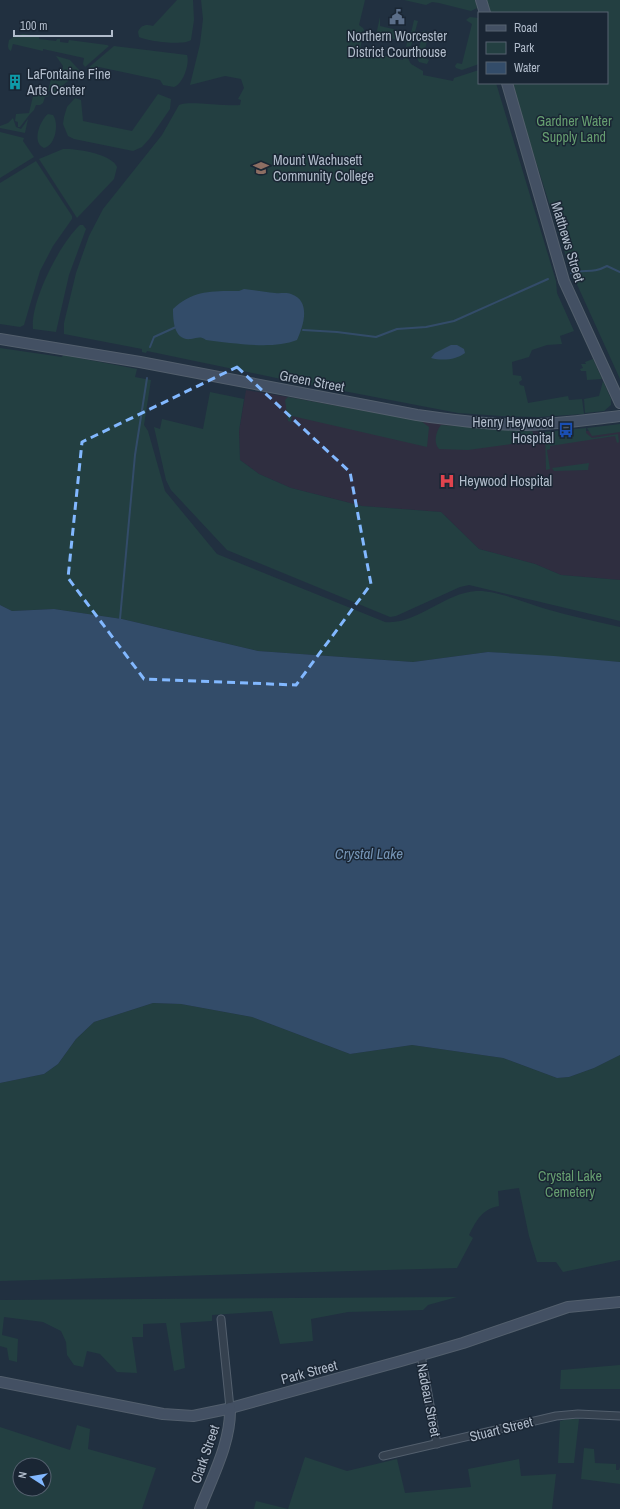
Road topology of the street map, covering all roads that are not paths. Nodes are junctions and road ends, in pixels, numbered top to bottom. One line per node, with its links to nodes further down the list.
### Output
1 (481, 0): 2 (street)
2 (485, 12)
3 (507, 84): 5 (street, Matthews Street)
4 (0, 339): 6 (street, Green Street)
5 (620, 403)
6 (620, 416)
7 (620, 1302): 9 (street, Park Street)
8 (221, 1319): 11 (street)
9 (421, 1356): 11 (street, Park Street); 13 (street, Nadeau Street)
10 (0, 1382): 11 (street, Park Street)
11 (230, 1408): 15 (street, Clark Street)
12 (620, 1416): 13 (street, Stuart Street)
13 (437, 1444): 14 (street, Stuart Street)
14 (384, 1456)
15 (200, 1509)

